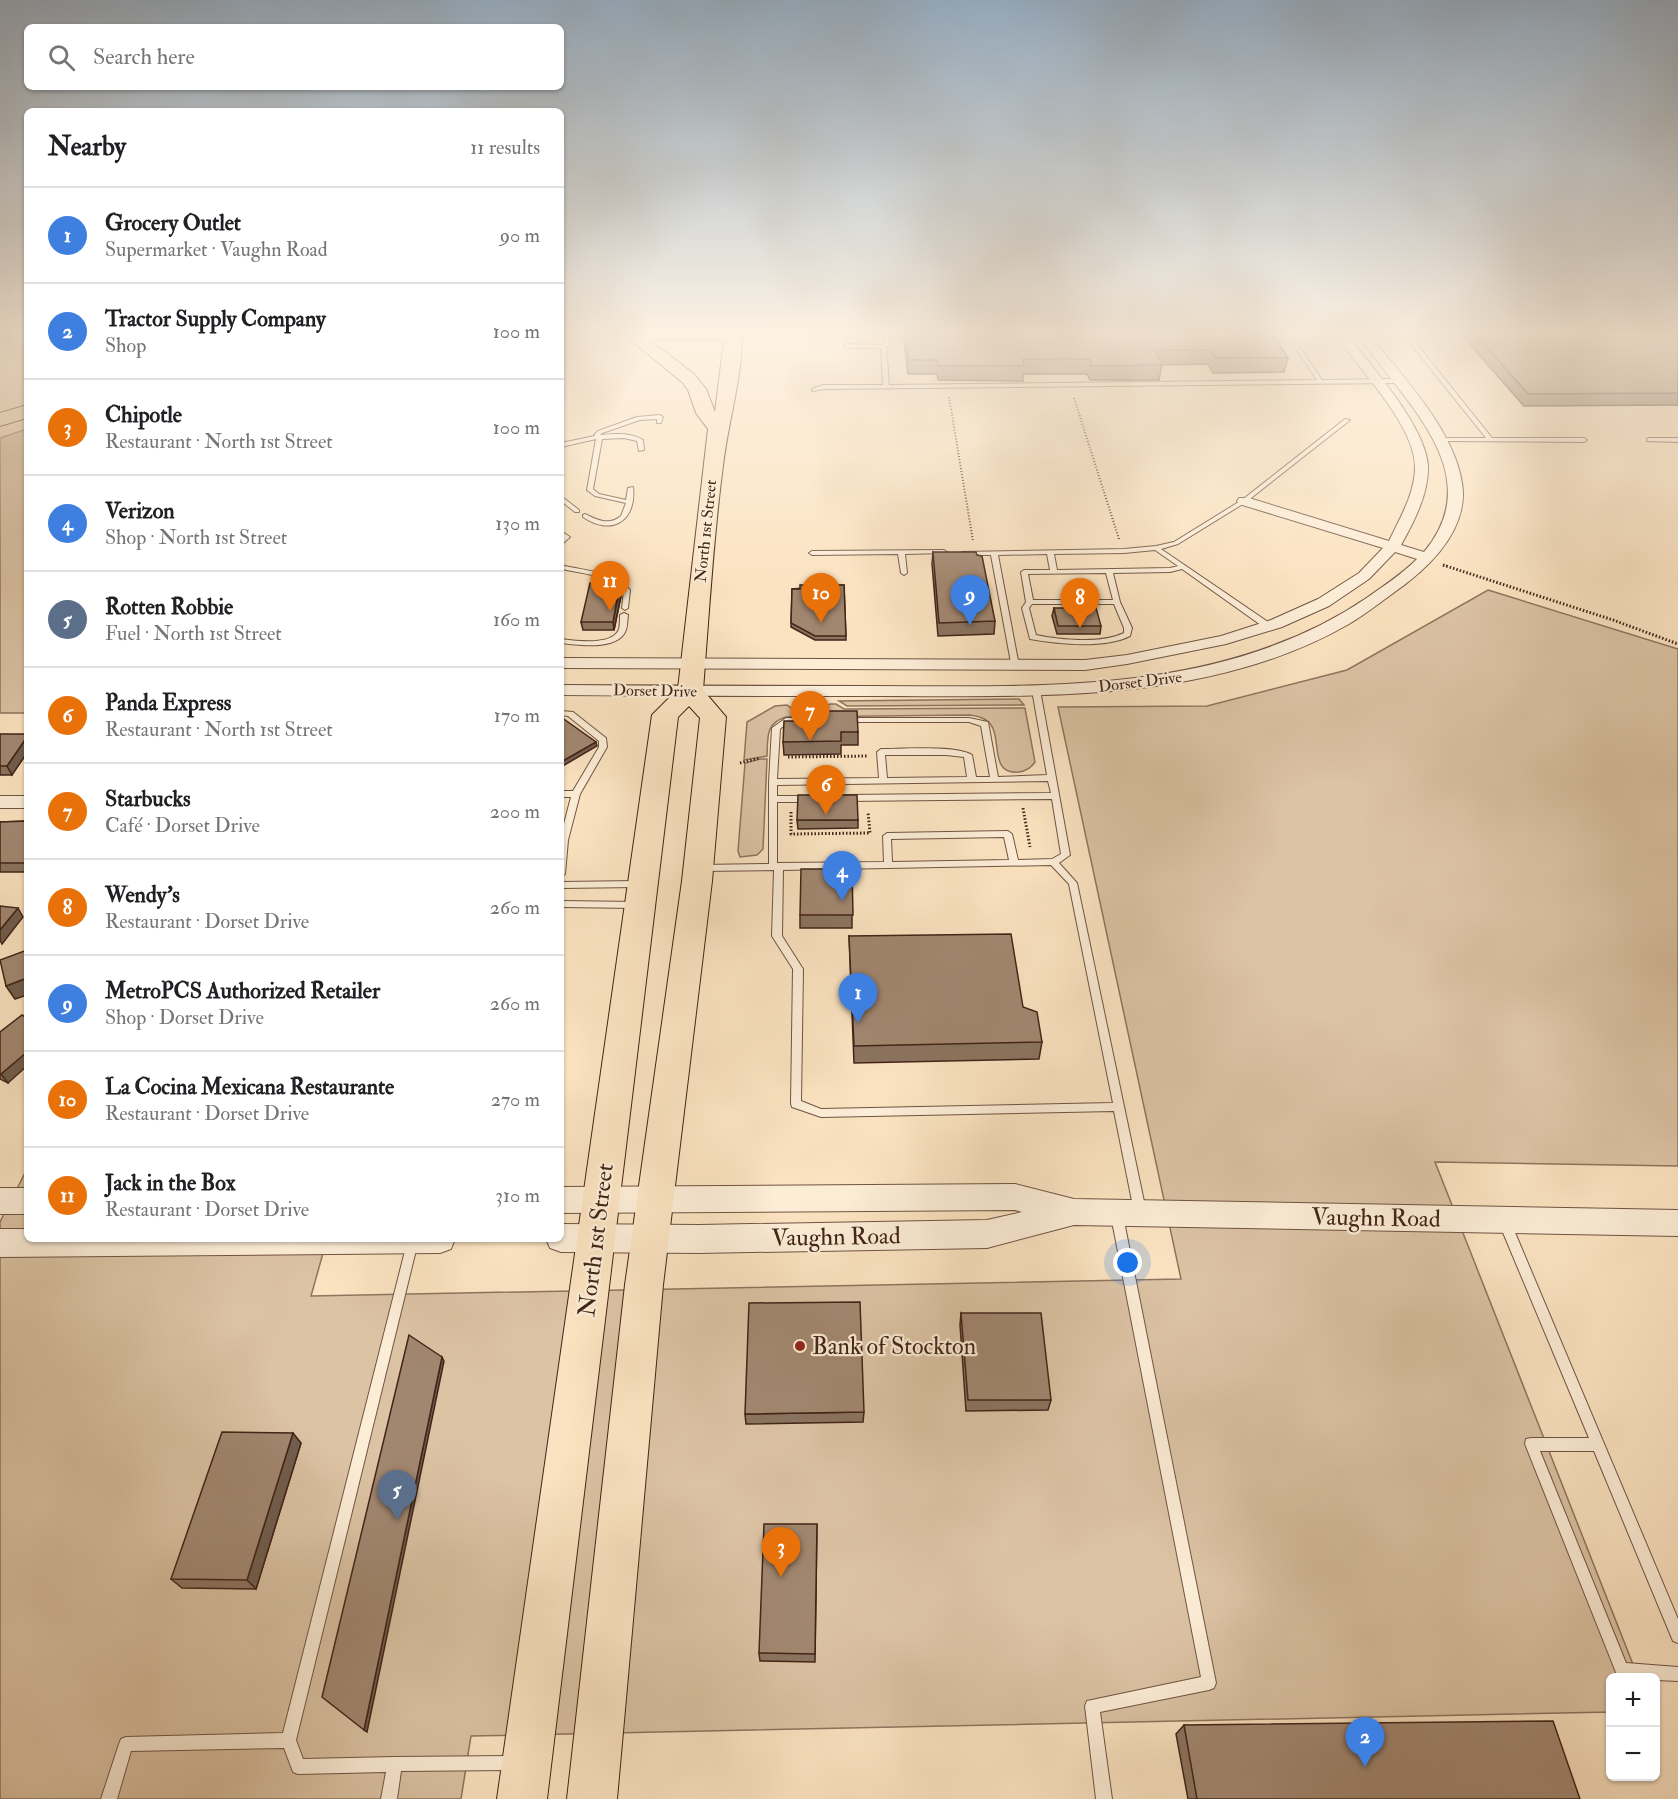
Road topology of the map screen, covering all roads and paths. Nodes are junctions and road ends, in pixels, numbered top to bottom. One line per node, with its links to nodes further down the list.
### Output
1 (709, 417): 10 (main road)
2 (722, 417): 10 (main road, North 1st Street)
3 (953, 417): 27 (path)
4 (1080, 417): 25 (path)
5 (1400, 417): 26 (street, Dorset Drive)
6 (1426, 417): 12 (street, Dorset Drive)
7 (1472, 417): 13 (lane)
8 (1347, 420): 21 (lane)
9 (659, 422): 11 (lane)
10 (718, 428): 47 (main road, North 1st Street)
11 (599, 438): 17 (lane); 18 (lane); 22 (lane)
12 (1440, 440): 13 (lane); 35 (street, Dorset Drive)
13 (1490, 440): 14 (lane)
14 (1584, 440)
15 (1649, 440): 16 (lane)
16 (1678, 440)
17 (564, 444)
18 (640, 450)
19 (631, 488): 22 (lane)
20 (564, 500): 23 (lane)
21 (1244, 501): 26 (street); 28 (lane)
22 (629, 502): 24 (lane)
23 (578, 511)
24 (585, 516)
25 (1121, 546)
26 (1392, 546): 35 (street); 43 (street, Dorset Drive)
27 (974, 547)
28 (1156, 548): 31 (lane); 36 (lane)
29 (948, 552): 33 (lane)
30 (960, 552): 34 (lane)
31 (1050, 552): 34 (lane); 39 (lane)
32 (812, 553): 33 (lane)
33 (901, 553): 40 (lane)
34 (994, 553): 48 (lane)
35 (1427, 557): 45 (path); 50 (street, Dorset Drive)
36 (1184, 567): 38 (lane); 43 (lane)
37 (565, 568): 44 (lane)
38 (1108, 571): 39 (lane); 42 (lane)
39 (1054, 572): 41 (lane)
40 (904, 573)
41 (1030, 602): 42 (lane); 42 (lane)
42 (1117, 602)
43 (1268, 626): 48 (street, Dorset Drive)
44 (564, 641)
45 (1678, 644)
46 (564, 663): 47 (street, Dorset Drive)
47 (693, 663): 48 (street, Dorset Drive); 51 (main road, North 1st Street)
48 (1015, 666)
49 (564, 690): 51 (street, Dorset Drive)
50 (1036, 690): 51 (street, Dorset Drive); 58 (lane)
51 (690, 691): 76 (main road); 78 (main road, North 1st Street)
52 (564, 713): 64 (lane)
53 (809, 720): 56 (lane)
54 (832, 720): 59 (lane)
55 (870, 756): 56 (path)
56 (775, 757): 57 (path); 62 (lane)
57 (740, 763)
58 (1052, 778): 59 (lane); 65 (lane)
59 (994, 779): 60 (lane)
60 (972, 780): 61 (lane); 61 (lane)
61 (883, 781): 62 (lane)
62 (773, 782): 67 (lane)
63 (564, 794): 64 (lane)
64 (576, 794): 71 (lane)
65 (1056, 796): 66 (lane); 73 (lane)
66 (837, 798)
67 (773, 799): 68 (lane); 75 (lane)
68 (814, 799)
69 (0, 802): 70 (street)
70 (24, 802)
71 (564, 836)
72 (1014, 862): 73 (lane); 74 (lane); 74 (lane)
73 (1053, 862): 80 (lane)
74 (888, 865): 75 (lane)
75 (776, 867): 76 (lane); 80 (lane)
76 (698, 868): 86 (main road)
77 (564, 885): 78 (lane)
78 (642, 894): 79 (lane); 89 (main road, North 1st Street)
79 (564, 904)
80 (1119, 1107): 85 (lane)
81 (0, 1201): 82 (street)
82 (24, 1201)
83 (564, 1203): 89 (street, Vaughn Road)
84 (1074, 1212): 85 (street, Vaughn Road); 86 (street, Vaughn Road); 86 (street, Vaughn Road)
85 (1128, 1214): 87 (street, Vaughn Road); 102 (lane)
86 (652, 1220): 89 (street, Vaughn Road); 101 (main road)
87 (1503, 1220): 88 (street, Vaughn Road); 93 (lane)
88 (1678, 1223)
89 (586, 1226): 98 (main road, North 1st Street)
90 (103, 1242): 92 (street)
91 (412, 1242): 96 (lane)
92 (0, 1243)
93 (1598, 1445): 94 (lane); 95 (lane)
94 (1678, 1636)
95 (1678, 1674)
96 (289, 1740): 97 (lane); 99 (lane)
97 (395, 1764): 98 (lane); 100 (lane)
98 (525, 1781)
99 (109, 1799)
100 (389, 1799)
101 (592, 1799)
102 (1104, 1799)

